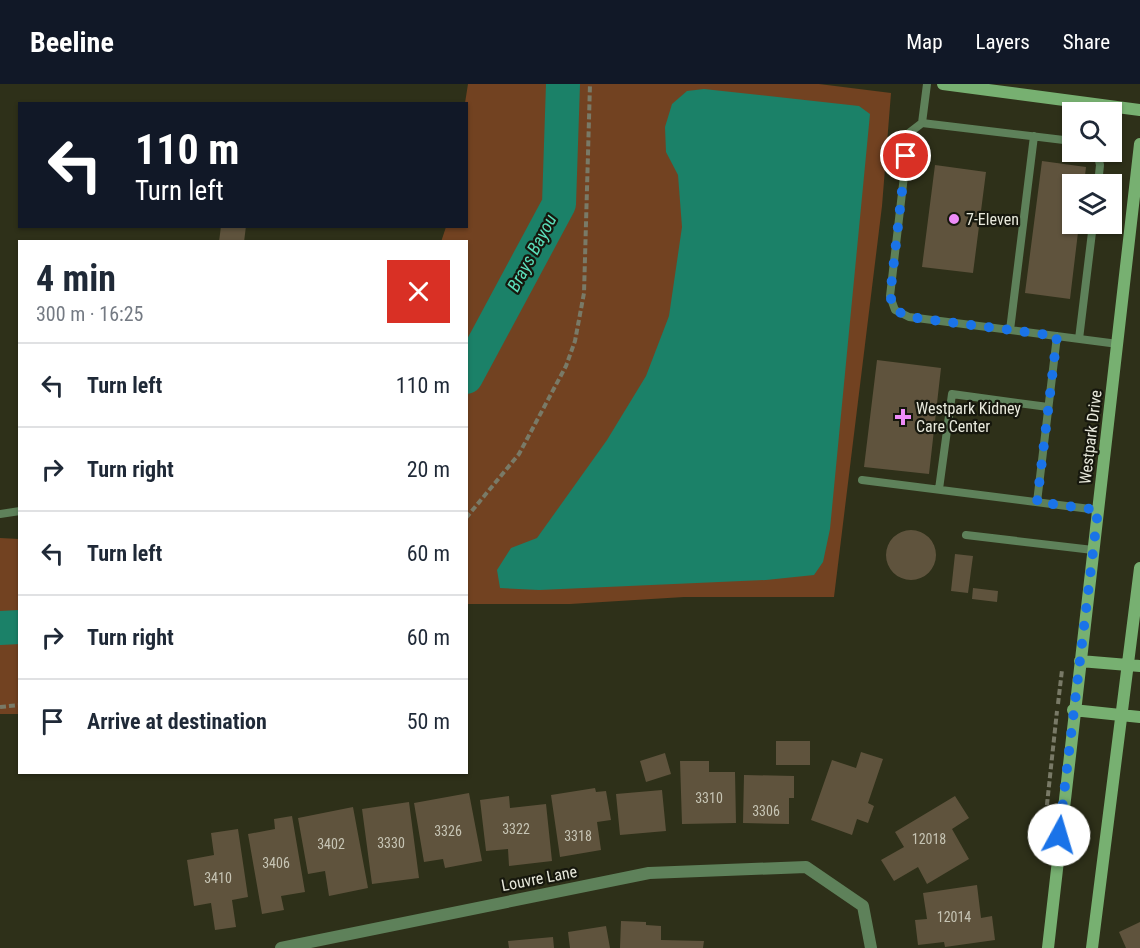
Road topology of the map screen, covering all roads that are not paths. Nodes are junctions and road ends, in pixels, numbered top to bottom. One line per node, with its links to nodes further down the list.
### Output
1 (927, 84): 4 (lane)
2 (943, 84): 3 (main road)
3 (1140, 110)
4 (922, 123): 5 (lane); 9 (lane)
5 (1034, 136): 6 (lane); 9 (lane)
6 (1062, 140)
7 (1140, 144): 12 (main road, Westpark Drive)
8 (1092, 234): 11 (lane)
9 (1010, 330): 10 (lane)
10 (1057, 336): 11 (lane); 13 (lane)
11 (1079, 339): 12 (lane)
12 (1118, 344): 17 (main road, Westpark Drive)
13 (1048, 407): 15 (lane); 16 (lane)
14 (862, 480): 15 (lane)
15 (939, 489): 16 (lane)
16 (1037, 502): 17 (lane)
17 (1098, 510): 21 (main road, Westpark Drive)
18 (18, 511): 19 (lane)
19 (0, 514)
20 (966, 535): 21 (lane)
21 (1093, 550): 23 (main road, Westpark Drive)
22 (1140, 568): 24 (main road)
23 (1080, 661): 24 (main road); 25 (main road, Westpark Drive)
24 (1134, 665): 26 (main road)
25 (1073, 710): 26 (main road); 30 (main road, Westpark Drive)
26 (1122, 714): 27 (main road); 31 (main road)
27 (1140, 717)
28 (281, 948): 29 (street, Louvre Lane)
29 (871, 948)
30 (1048, 948)
31 (1092, 948)

